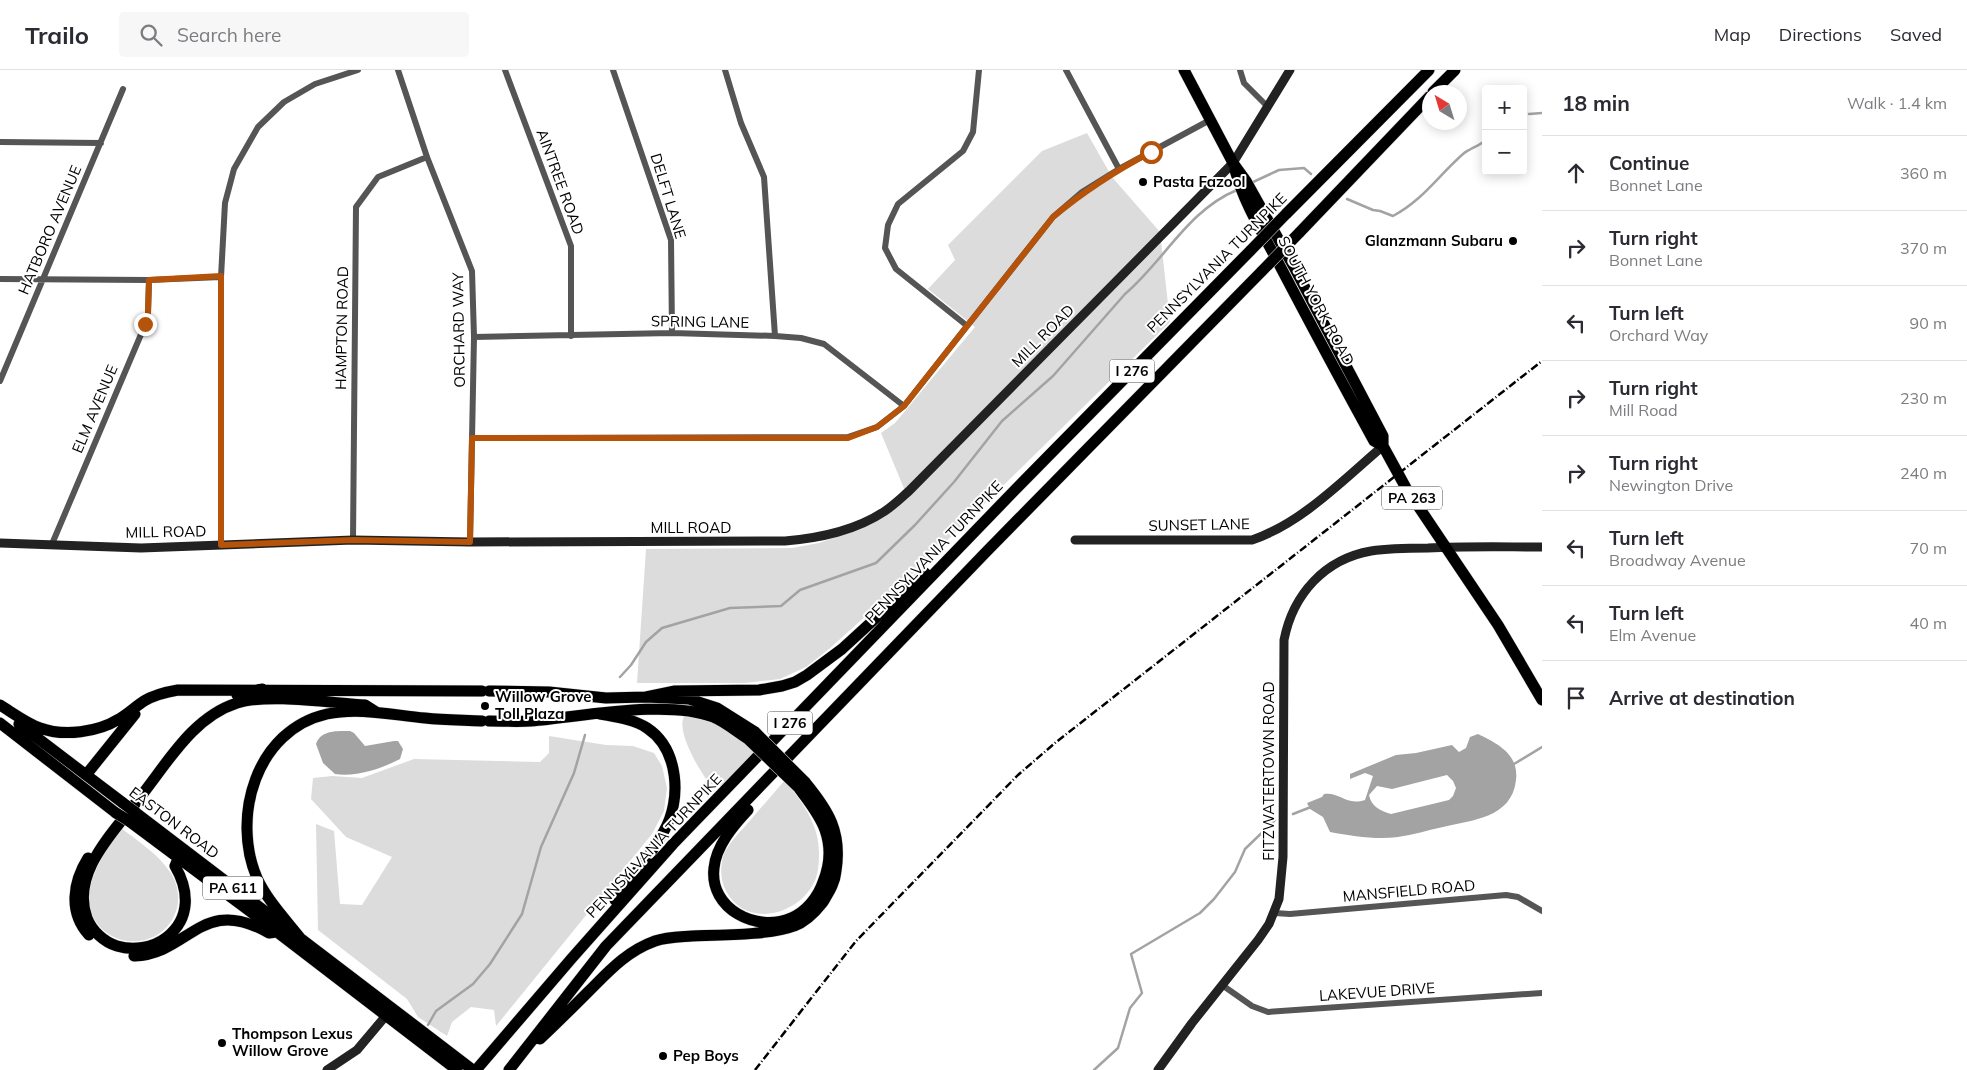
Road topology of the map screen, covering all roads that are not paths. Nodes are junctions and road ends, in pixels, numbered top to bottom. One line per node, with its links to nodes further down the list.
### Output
1 (358, 70): 23 (street)
2 (398, 70): 20 (street, ORCHARD WAY)
3 (505, 70): 29 (street, AINTREE ROAD)
4 (613, 70): 28 (street, DELFT LANE)
5 (725, 70): 30 (street)
6 (979, 70): 27 (street)
7 (1066, 70): 22 (street)
8 (1184, 70): 17 (highway, SOUTH YORK ROAD / PA 263)
9 (1240, 70): 16 (street)
10 (1290, 70): 16 (street, MILL ROAD)
11 (1428, 70): 36 (highway, PENNSYLVANIA TURNPIKE / I 276, bridge)
12 (1455, 70): 13 (highway)
13 (1440, 85)
14 (123, 89): 19 (street, HATBORO AVENUE)
15 (1422, 104): 55 (highway, I 276, bridge)
16 (1268, 108): 21 (street, MILL ROAD)
17 (1210, 120): 21 (highway, SOUTH YORK ROAD / PA 263); 22 (street)
18 (0, 142): 19 (street)
19 (101, 143): 25 (street, HATBORO AVENUE)
20 (427, 157): 31 (street, ORCHARD WAY); 37 (street, HAMPTON ROAD)
21 (1233, 164): 35 (highway, SOUTH YORK ROAD / PA 263); 39 (street, MILL ROAD)
22 (1119, 169): 27 (street)
23 (221, 276): 26 (street); 42 (street)
24 (0, 279): 25 (street)
25 (43, 279): 26 (street); 32 (street, HATBORO AVENUE)
26 (149, 280): 41 (street, ELM AVENUE)
27 (966, 326): 33 (street)
28 (672, 333): 29 (street, SPRING LANE); 30 (street, SPRING LANE)
29 (572, 336): 31 (street, SPRING LANE)
30 (775, 336): 33 (street, SPRING LANE)
31 (474, 337): 34 (street, ORCHARD WAY)
32 (0, 381)
33 (904, 406): 34 (street)
34 (472, 438): 39 (street, ORCHARD WAY)
35 (1383, 446): 38 (street, SUNSET LANE); 43 (highway, SOUTH YORK ROAD / PA 263)
36 (1012, 492): 47 (highway); 65 (highway, PENNSYLVANIA TURNPIKE / I 276)
37 (353, 540): 39 (street, MILL ROAD); 42 (street, MILL ROAD)
38 (1075, 540)
39 (470, 542)
40 (0, 544): 41 (street, MILL ROAD)
41 (52, 544): 42 (street, MILL ROAD)
42 (221, 545)
43 (1445, 547): 44 (street, FITZWATERTOWN ROAD); 48 (highway, SOUTH YORK ROAD / PA 263); 62 (street, FITZWATERTOWN ROAD)
44 (1542, 547)
45 (262, 689): 46 (highway); 47 (highway); 63 (highway)
46 (158, 695): 49 (highway); 56 (highway)
47 (646, 696): 54 (highway)
48 (1542, 700)
49 (0, 705)
50 (0, 709): 56 (highway, EASTON ROAD / PA 611)
51 (376, 712): 52 (highway); 60 (highway); 64 (highway)
52 (600, 714): 54 (highway); 65 (highway)
53 (0, 724): 58 (highway, EASTON ROAD / PA 611)
54 (752, 736): 57 (highway, bridge)
55 (796, 751): 57 (highway); 69 (highway, I 276)
56 (86, 775): 58 (highway, EASTON ROAD / PA 611)
57 (802, 785): 69 (highway)
58 (120, 808): 59 (highway, EASTON ROAD / PA 611, bridge)
59 (132, 816): 60 (highway, EASTON ROAD / PA 611); 64 (highway, EASTON ROAD / PA 611)
60 (178, 858): 63 (highway, EASTON ROAD / PA 611)
61 (1542, 911): 62 (street, MANSFIELD ROAD)
62 (1274, 913): 66 (street, FITZWATERTOWN ROAD)
63 (276, 932): 68 (highway, EASTON ROAD / PA 611)
64 (301, 939): 68 (highway, EASTON ROAD / PA 611)
65 (572, 958): 72 (highway, PENNSYLVANIA TURNPIKE / I 276)
66 (1222, 985): 67 (street, LAKEVUE DRIVE); 73 (street, FITZWATERTOWN ROAD)
67 (1542, 993)
68 (389, 1012): 70 (street); 71 (highway, EASTON ROAD / PA 611); 72 (highway, EASTON ROAD / PA 611)
69 (510, 1069)
70 (327, 1070)
71 (456, 1070)
72 (475, 1070)
73 (1158, 1070)

